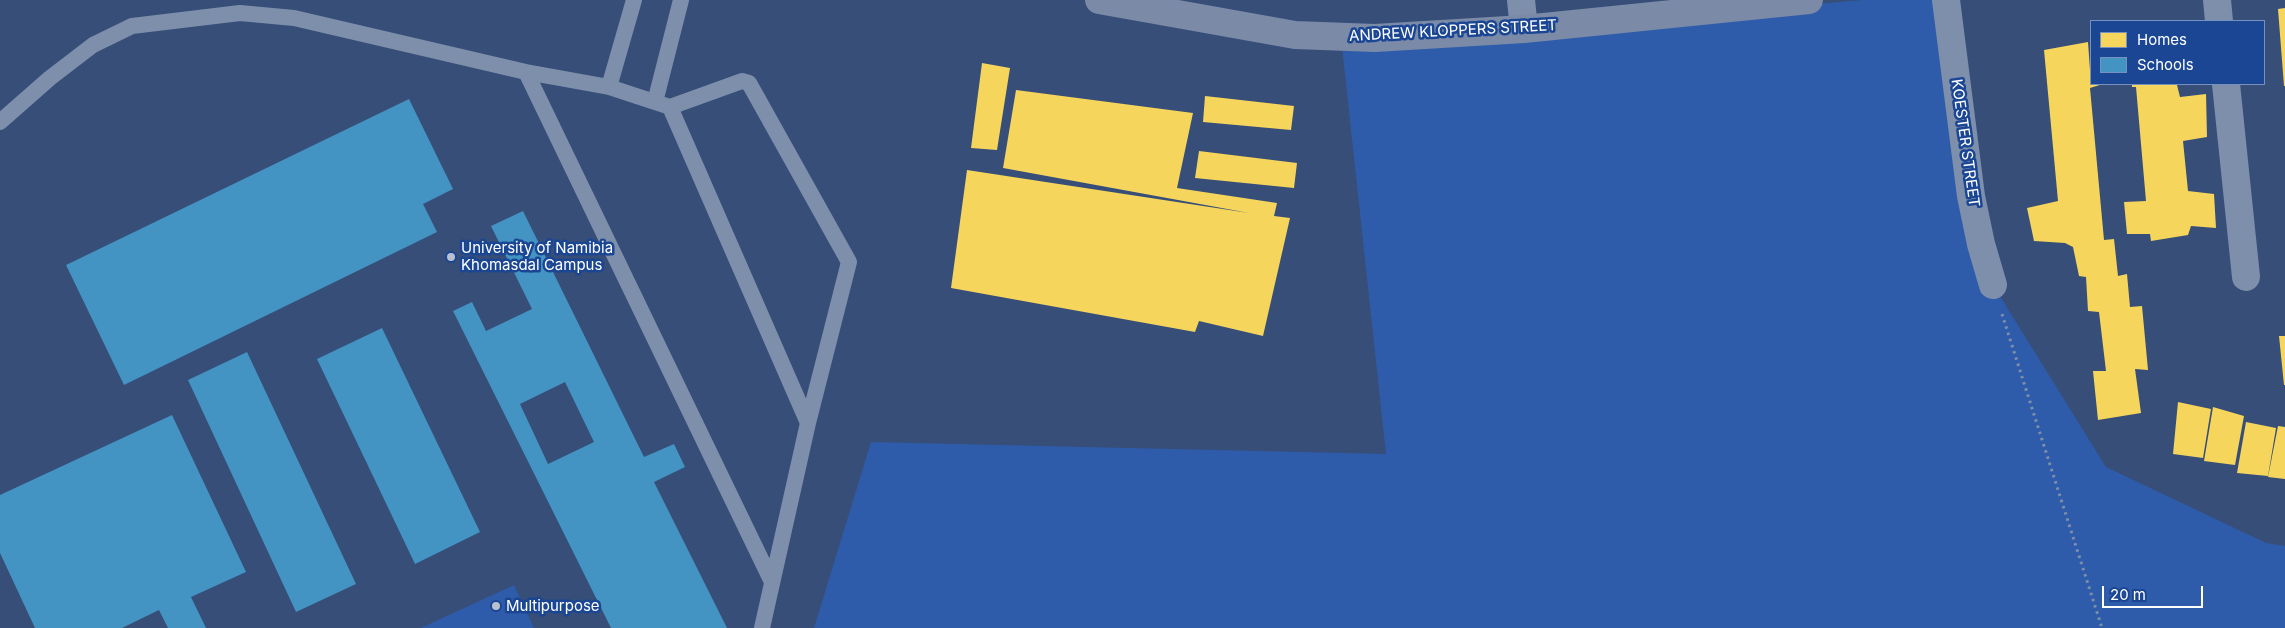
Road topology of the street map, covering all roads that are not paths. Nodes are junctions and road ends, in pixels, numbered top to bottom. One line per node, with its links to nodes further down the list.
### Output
1 (634, 0): 12 (lane)
2 (681, 0): 13 (lane)
3 (1099, 0): 9 (street, ANDREW KLOPPERS STREET)
4 (1521, 0): 9 (street)
5 (1809, 0): 9 (street, ANDREW KLOPPERS STREET)
6 (1946, 0): 16 (street, KOESTER STREET)
7 (2217, 0): 8 (street)
8 (2219, 20)
9 (1524, 29)
10 (526, 72): 12 (lane); 14 (lane); 18 (lane)
11 (2226, 85): 15 (street)
12 (609, 87): 13 (lane)
13 (662, 104): 17 (lane); 17 (lane)
14 (0, 122)
15 (2246, 278)
16 (1993, 285)
17 (808, 422): 18 (lane)
18 (772, 582): 19 (lane)
19 (762, 628)

